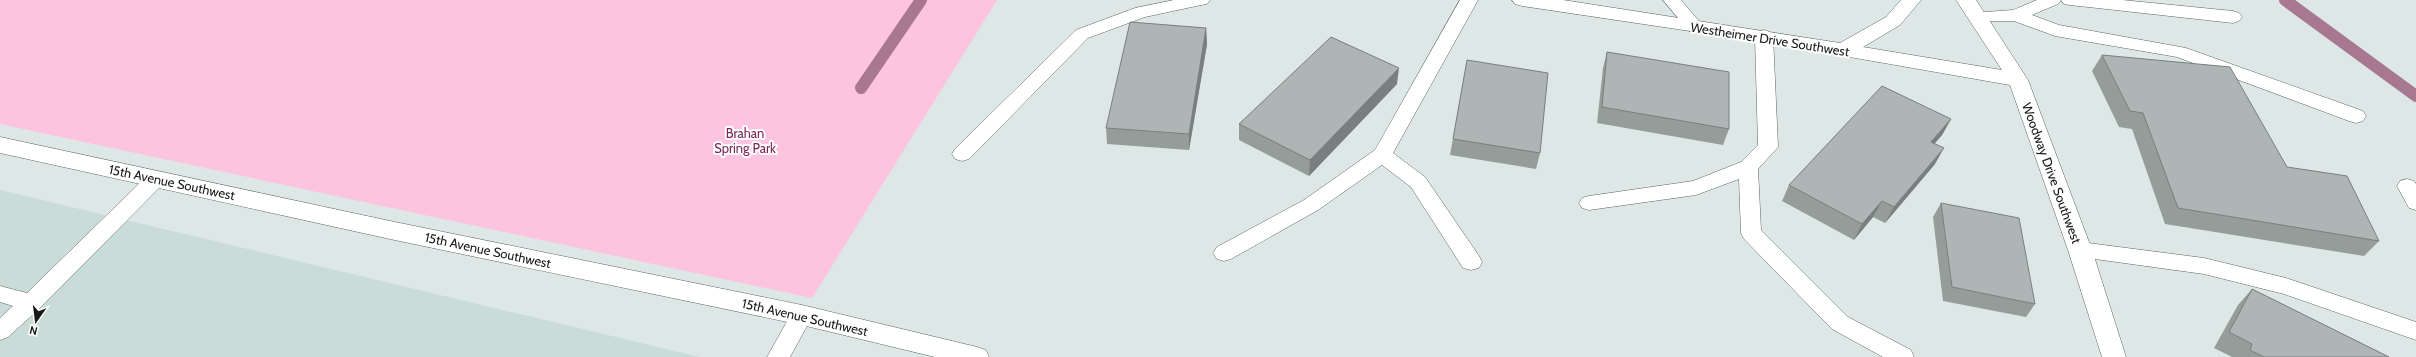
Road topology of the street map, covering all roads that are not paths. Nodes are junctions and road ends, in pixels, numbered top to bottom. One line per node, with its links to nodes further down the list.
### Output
1 (1201, 0): 8 (lane)
2 (1469, 0): 19 (lane)
3 (1522, 0): 12 (street, Westheimer Drive Southwest)
4 (1672, 0): 12 (lane)
5 (1911, 0): 14 (street)
6 (2052, 0): 10 (lane)
7 (2070, 0): 11 (lane)
8 (1136, 6): 18 (lane)
9 (1972, 8): 10 (lane); 15 (street, Woodway Drive Southwest)
10 (2016, 15): 16 (lane)
11 (2233, 17)
12 (1695, 26): 13 (street, Westheimer Drive Southwest)
13 (1764, 36): 14 (street, Westheimer Drive Southwest); 20 (lane)
14 (1842, 50): 15 (street, Westheimer Drive Southwest)
15 (2018, 80): 23 (street, Woodway Drive Southwest)
16 (2356, 116)
17 (0, 144): 21 (street, 15th Avenue Southwest)
18 (962, 154)
19 (1382, 156): 24 (lane); 25 (lane)
20 (1748, 168): 22 (lane); 33 (lane)
21 (156, 179): 27 (lane); 28 (street, 15th Avenue Southwest)
22 (1589, 203)
23 (2080, 250): 30 (lane); 34 (street, Woodway Drive Southwest)
24 (1224, 253)
25 (1471, 262)
26 (0, 294): 27 (lane)
27 (30, 303): 29 (lane)
28 (802, 315): 31 (lane); 32 (street, 15th Avenue Southwest)
29 (0, 330)
30 (2416, 331)
31 (778, 357)
32 (976, 357)
33 (1903, 357)
34 (2114, 357)

